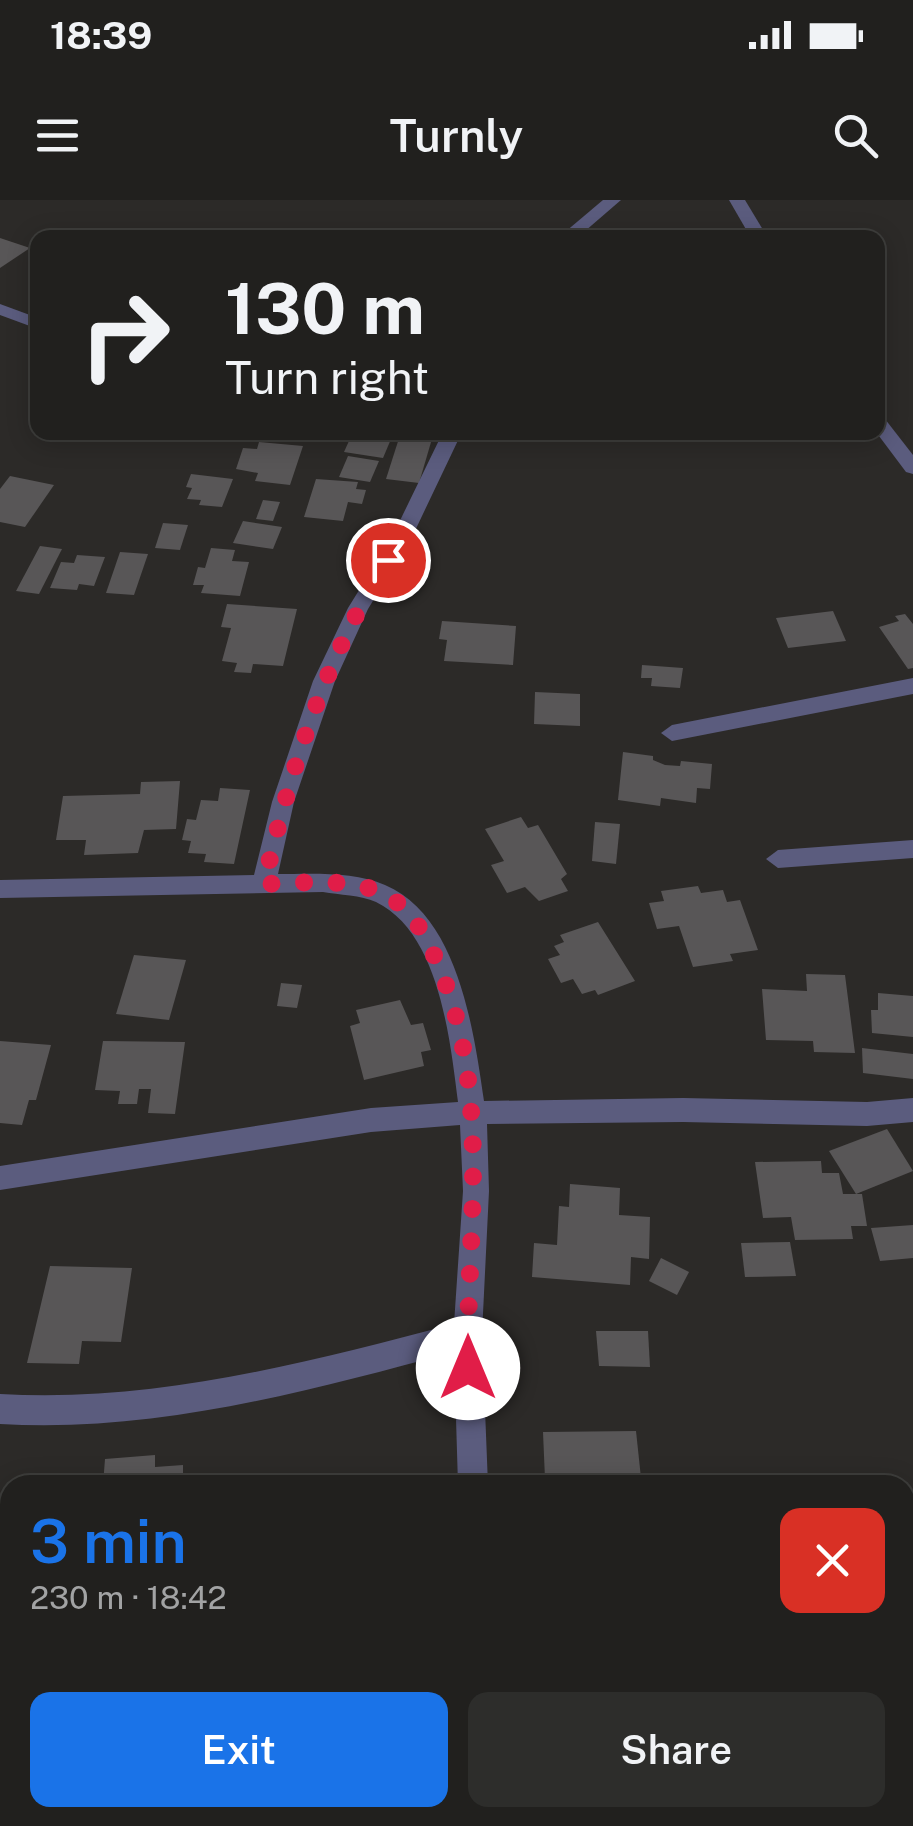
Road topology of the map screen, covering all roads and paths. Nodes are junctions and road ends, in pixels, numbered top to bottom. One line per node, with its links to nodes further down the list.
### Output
1 (613, 200): 3 (street)
2 (737, 200): 4 (street)
3 (576, 230)
4 (755, 230)
5 (0, 309): 6 (street)
6 (30, 321)
7 (885, 432): 9 (street)
8 (449, 440): 14 (street)
9 (913, 468)
10 (913, 686): 11 (street)
11 (672, 733)
12 (913, 849): 13 (street)
13 (778, 859)
14 (264, 884): 15 (street); 17 (street)
15 (0, 889)
16 (913, 1110): 17 (street)
17 (473, 1112): 18 (street); 19 (street)
18 (0, 1178)
19 (468, 1334): 20 (street); 21 (street)
20 (0, 1409)
21 (473, 1475)

